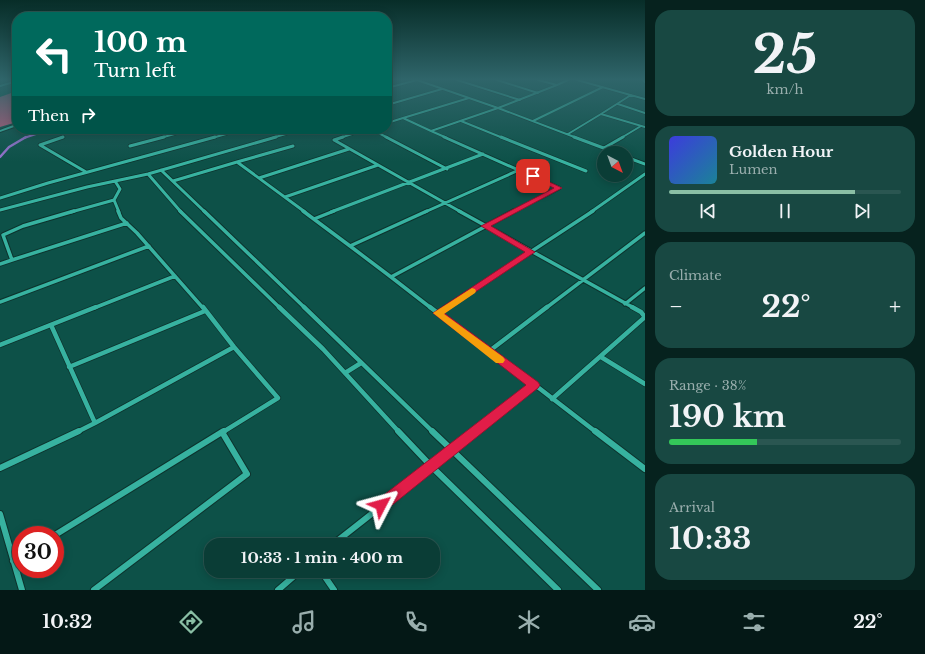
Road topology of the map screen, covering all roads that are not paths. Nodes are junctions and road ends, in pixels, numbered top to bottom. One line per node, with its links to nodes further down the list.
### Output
1 (438, 108): 8 (street)
2 (498, 108): 10 (street); 11 (street)
3 (561, 108): 11 (street)
4 (612, 108): 7 (street)
5 (629, 108): 6 (street)
6 (645, 113)
7 (601, 114): 12 (street); 22 (street)
8 (403, 118): 9 (street); 16 (street)
9 (392, 121)
10 (460, 121): 16 (street); 37 (street)
11 (533, 121): 22 (street)
12 (641, 126): 14 (street); 27 (street)
13 (12, 127): 15 (street)
14 (645, 127)
15 (0, 131)
16 (431, 131): 29 (street)
17 (174, 134): 24 (street)
18 (226, 134): 38 (street)
19 (286, 134): 35 (street)
20 (352, 134): 28 (street)
21 (380, 134): 34 (street)
22 (568, 134): 26 (street)
23 (63, 137): 38 (street)
24 (130, 146)
25 (293, 146): 31 (street)
26 (599, 146)
27 (607, 146)
28 (349, 149): 33 (street); 41 (street)
29 (483, 154): 34 (street); 36 (street)
30 (633, 160): 32 (street)
31 (237, 162): 41 (street); 43 (street)
32 (645, 164)
33 (378, 165): 44 (street); 45 (street)
34 (447, 169): 44 (street)
35 (161, 170): 39 (street); 43 (street)
36 (519, 170): 48 (street); 52 (street)
37 (586, 171)
38 (86, 172): 46 (street)
39 (148, 174): 42 (street); 75 (street)
40 (645, 174): 56 (street)
41 (259, 178): 45 (street)
42 (115, 181): 47 (street); 49 (street)
43 (173, 181): 73 (street)
44 (410, 183): 48 (street); 50 (street)
45 (285, 197): 50 (street)
46 (0, 198)
47 (114, 200): 51 (street); 57 (street)
48 (447, 204): 52 (street); 55 (street)
49 (0, 210)
50 (314, 219): 55 (street)
51 (127, 223): 54 (street); 57 (street)
52 (485, 226): 56 (street); 60 (street)
53 (645, 233): 61 (street)
54 (149, 246): 59 (street); 63 (street)
55 (350, 246): 60 (street)
56 (531, 252): 61 (street); 67 (street)
57 (12, 260): 58 (street)
58 (0, 264)
59 (175, 276): 65 (street); 68 (street)
60 (391, 277): 67 (street)
61 (582, 280): 64 (street); 71 (street)
62 (645, 288): 64 (street)
63 (0, 302)
64 (625, 304): 66 (street)
65 (205, 311): 70 (street); 74 (street)
66 (643, 312): 72 (street)
67 (438, 313): 71 (street)
68 (51, 325): 69 (street); 74 (street)
69 (0, 345)
70 (234, 348): 79 (street); 80 (street)
71 (488, 352): 77 (street)
72 (601, 357): 76 (street); 78 (street)
73 (362, 363): 75 (street); 81 (street)
74 (69, 367): 79 (street)
75 (345, 373): 82 (street)
76 (645, 384)
77 (534, 385): 78 (street); 81 (street)
78 (552, 400): 84 (street)
79 (95, 423): 83 (street)
80 (222, 432): 86 (street); 93 (street)
81 (453, 450): 82 (street); 97 (street)
82 (431, 466): 87 (street); 96 (street)
83 (0, 468)
84 (645, 469)
85 (0, 514): 88 (street)
86 (64, 529)
87 (341, 538)
88 (12, 561)
89 (18, 578): 92 (street)
90 (292, 578): 94 (street)
91 (326, 578): 95 (street)
92 (22, 590)
93 (94, 590)
94 (278, 590)
95 (334, 590)
96 (558, 590)
97 (598, 590)

